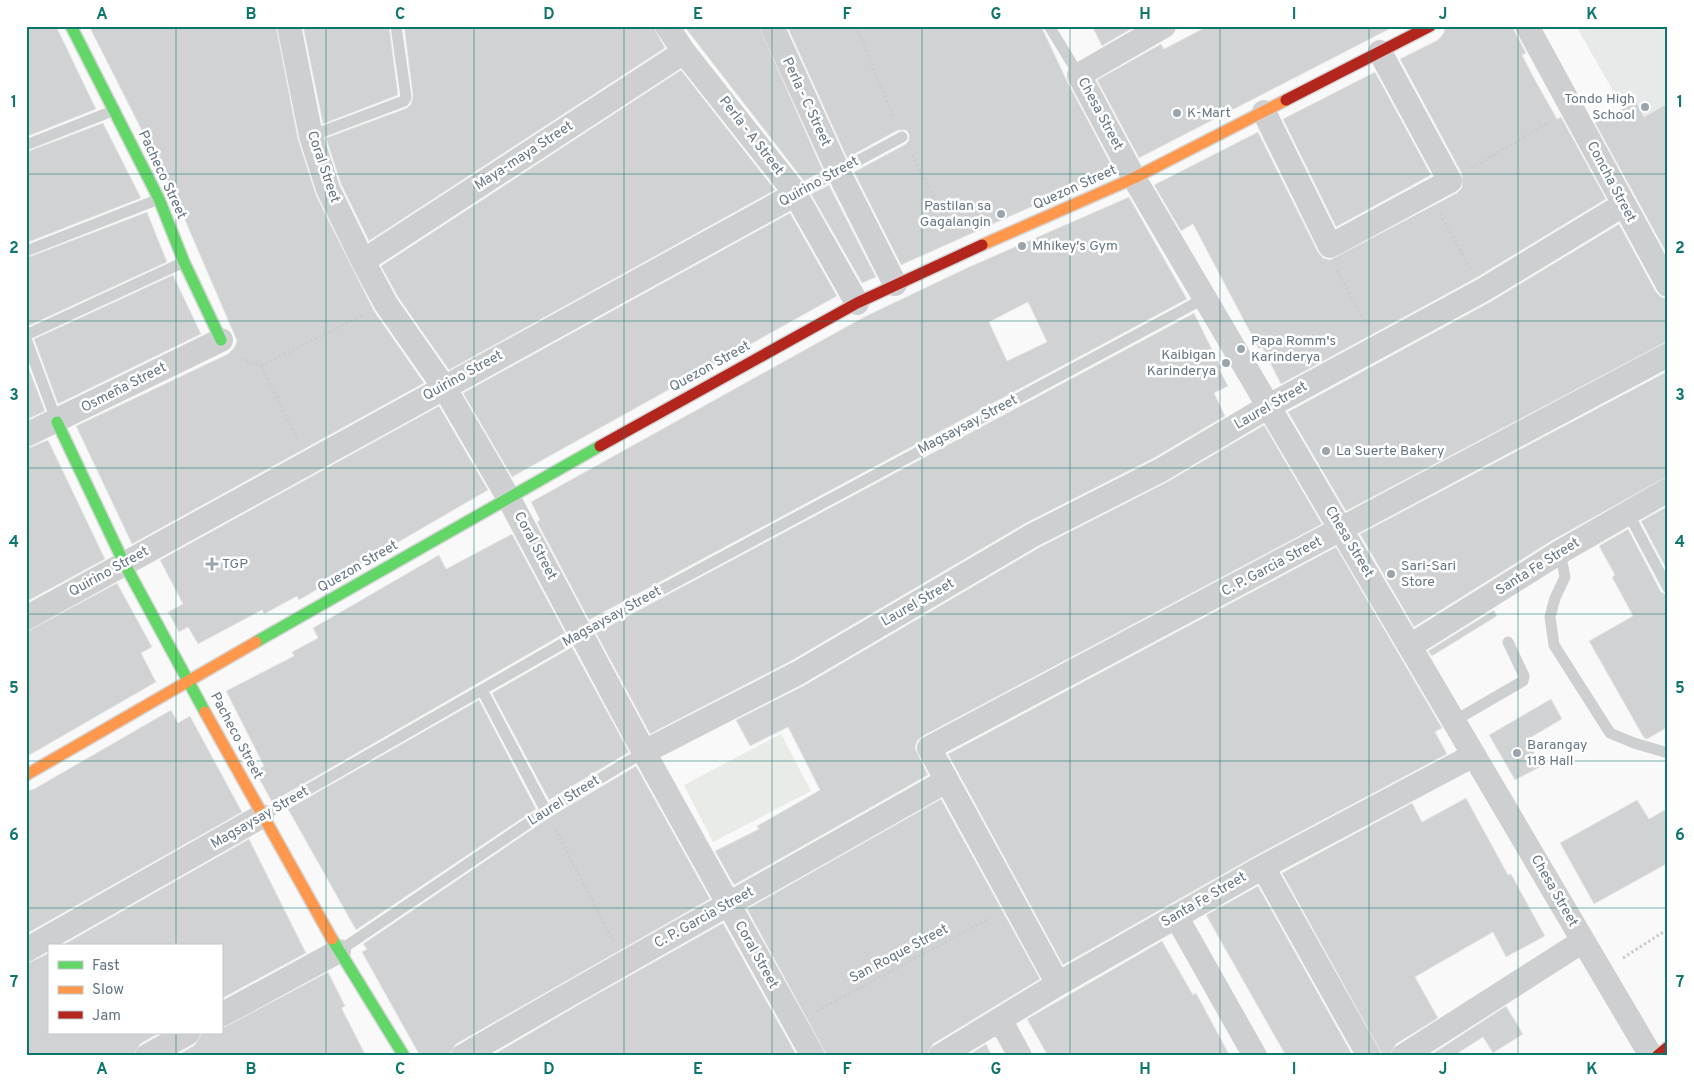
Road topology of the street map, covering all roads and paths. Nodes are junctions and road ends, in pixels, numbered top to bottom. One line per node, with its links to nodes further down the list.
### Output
1 (71, 26): 14 (main road, Pacheco Street)
2 (289, 26): 16 (street, Coral Street)
3 (396, 26): 16 (lane)
4 (668, 26): 10 (street, Perla - A Street)
5 (772, 26): 19 (street, Perla - C Street)
6 (1049, 26): 12 (lane, Chesa Street)
7 (1164, 26): 12 (street)
8 (1430, 26): 11 (main road, Quezon Street)
9 (1527, 26): 13 (street, Concha Street)
10 (684, 52): 23 (street, Perla - A Street); 28 (street, Maya-maya Street)
11 (1380, 52): 15 (main road, Quezon Street); 21 (street)
12 (1078, 75): 20 (street, Chesa Street)
13 (1572, 109): 21 (path); 25 (street, Concha Street)
14 (115, 110): 18 (lane); 24 (main road, Pacheco Street)
15 (1264, 112): 20 (main road, Quezon Street); 26 (street)
16 (311, 136): 28 (street, Coral Street)
17 (902, 136): 19 (lane, Quirino Street)
18 (26, 145)
19 (838, 171): 23 (lane, Quirino Street); 30 (street, Perla - C Street)
20 (1134, 178): 30 (main road, Quezon Street); 33 (street, Chesa Street)
21 (1450, 181): 22 (street)
22 (1428, 193): 26 (street); 32 (path)
23 (796, 194): 34 (street, Perla - A Street); 42 (street, Quirino Street)
24 (159, 199): 27 (lane); 29 (main road, Pacheco Street)
25 (1623, 205): 31 (street, Concha Street); 32 (street, Laurel Street)
26 (1330, 246): 39 (path)
27 (26, 251)
28 (363, 261): 35 (street, Coral Street)
29 (184, 262): 36 (lane); 38 (main road, Pacheco Street)
30 (895, 284): 34 (main road, Quezon Street)
31 (1668, 285)
32 (1483, 290): 39 (street, Laurel Street)
33 (1205, 298): 43 (street, Chesa Street); 55 (lane, Magsaysay Street)
34 (857, 303): 48 (main road, Quezon Street)
35 (386, 304): 41 (path); 42 (street, Coral Street)
36 (26, 335)
37 (26, 339): 44 (lane)
38 (221, 340): 41 (path); 44 (street, Osmeña Street)
39 (1378, 346): 43 (street, Laurel Street)
40 (1668, 355): 50 (street, C. P. Garcia Street)
41 (261, 366): 46 (path)
42 (444, 387): 46 (street, Quirino Street); 48 (street, Coral Street)
43 (1269, 406): 50 (street, Chesa Street); 61 (street, Laurel Street)
44 (57, 422): 45 (street, Osmeña Street); 52 (main road, Pacheco Street)
45 (26, 435)
46 (310, 463): 52 (street, Quirino Street)
47 (1668, 490): 49 (street, Santa Fe Street)
48 (508, 497): 55 (street, Coral Street); 58 (main road, Quezon Street)
49 (1628, 513): 51 (street, Santa Fe Street); 53 (lane)
50 (1342, 530): 57 (street, Chesa Street); 65 (street, C. P. Garcia Street)
51 (1560, 552): 57 (street, Santa Fe Street); 62 (lane)
52 (124, 563): 54 (street, Quirino Street); 58 (main road, Pacheco Street)
53 (1668, 588)
54 (26, 618)
55 (581, 633): 59 (lane, Magsaysay Street); 61 (street, Coral Street)
56 (1508, 642): 60 (lane)
57 (1410, 646): 60 (street, Chesa Street)
58 (190, 681): 64 (main road, Quezon Street); 67 (main road, Pacheco Street)
59 (482, 690): 66 (lane); 67 (lane, Magsaysay Street)
60 (1454, 721): 63 (street, Chesa Street)
61 (644, 752): 66 (lane, Laurel Street); 70 (street, Coral Street)
62 (1668, 753)
63 (1474, 755): 68 (street, Santa Fe Street); 73 (street, Chesa Street)
64 (26, 775)
65 (946, 781): 69 (street); 70 (street, C. P. Garcia Street)
66 (546, 811): 75 (lane, Laurel Street); 76 (path)
67 (262, 816): 74 (street, Magsaysay Street); 75 (main road, Pacheco Street)
68 (1263, 867): 71 (street, Santa Fe Street); 91 (street)
69 (1015, 904): 78 (street); 81 (path, San Roque Street)
70 (728, 906): 76 (street, C. P. Garcia Street); 81 (street, Coral Street)
71 (1176, 916): 78 (street, Santa Fe Street); 90 (street)
72 (1668, 929): 77 (path)
73 (1583, 941): 77 (street, Chesa Street); 92 (street)
74 (26, 950)
75 (339, 951): 79 (street, Laurel Street); 85 (main road, Pacheco Street)
76 (623, 962): 86 (street, C. P. Garcia Street)
77 (1602, 972): 93 (street, Chesa Street)
78 (1058, 984): 80 (street, Santa Fe Street)
79 (222, 1014)
80 (1002, 1020): 88 (street, Santa Fe Street); 89 (street)
81 (794, 1023): 87 (street, Coral Street)
82 (186, 1034): 84 (street)
83 (1668, 1047): 94 (main road)
84 (147, 1056)
85 (404, 1056)
86 (463, 1056)
87 (813, 1056)
88 (940, 1056)
89 (1020, 1056)
90 (1256, 1056)
91 (1369, 1056)
92 (1404, 1056)
93 (1651, 1056)
94 (1656, 1056)

